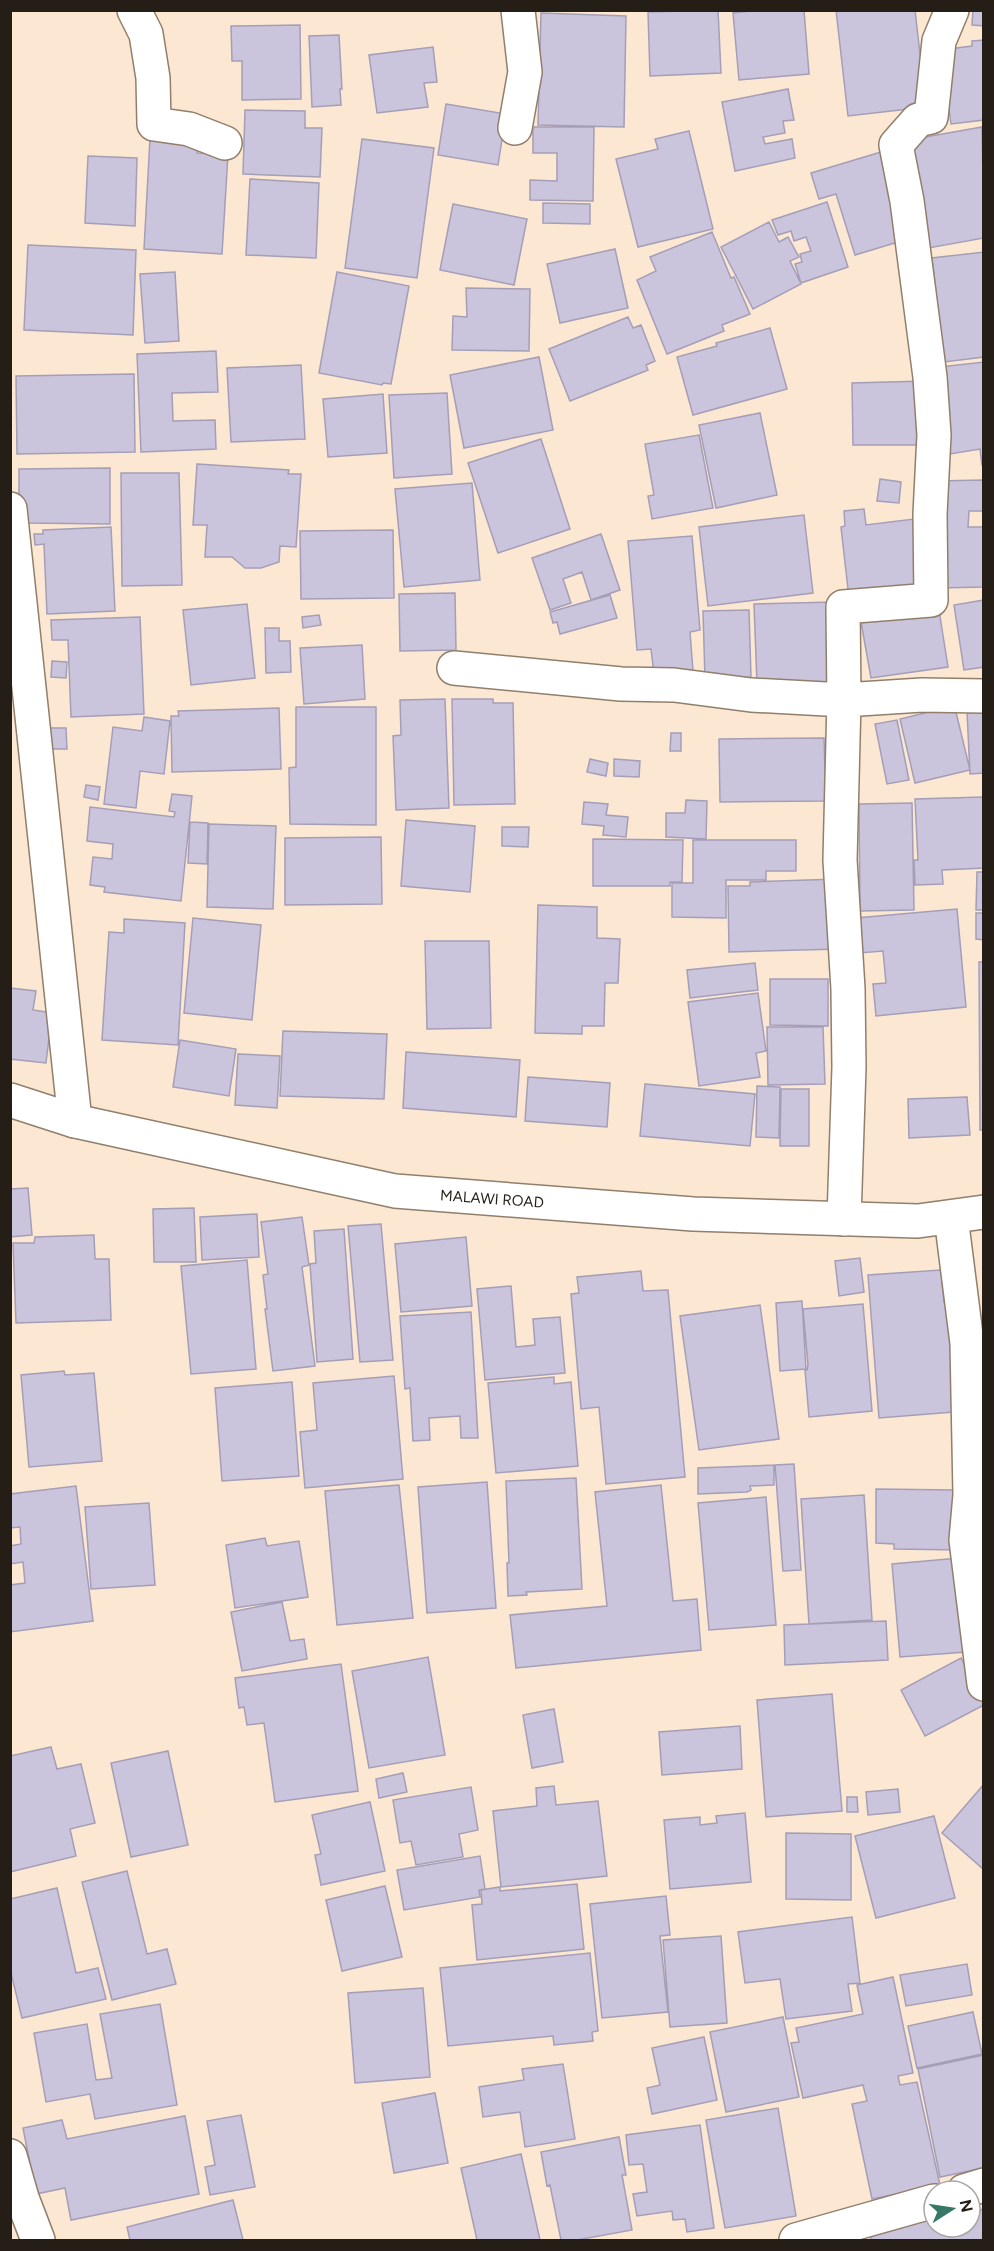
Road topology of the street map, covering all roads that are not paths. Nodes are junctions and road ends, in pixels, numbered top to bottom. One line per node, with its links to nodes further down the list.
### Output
1 (134, 10): 5 (street)
2 (518, 10): 4 (street)
3 (952, 10): 9 (street)
4 (515, 128)
5 (225, 143)
6 (10, 509): 11 (street)
7 (454, 668): 9 (street)
8 (984, 696): 9 (street)
9 (844, 699): 14 (street)
10 (10, 1100): 11 (street, MALAWI ROAD)
11 (75, 1121): 14 (street, MALAWI ROAD)
12 (984, 1212): 13 (street, MALAWI ROAD)
13 (951, 1217): 14 (street, MALAWI ROAD); 15 (street)
14 (844, 1219)
15 (977, 1495): 16 (street)
16 (984, 1684)
17 (10, 2157): 19 (street)
18 (922, 2204): 20 (street)
19 (38, 2241)
20 (796, 2241)

